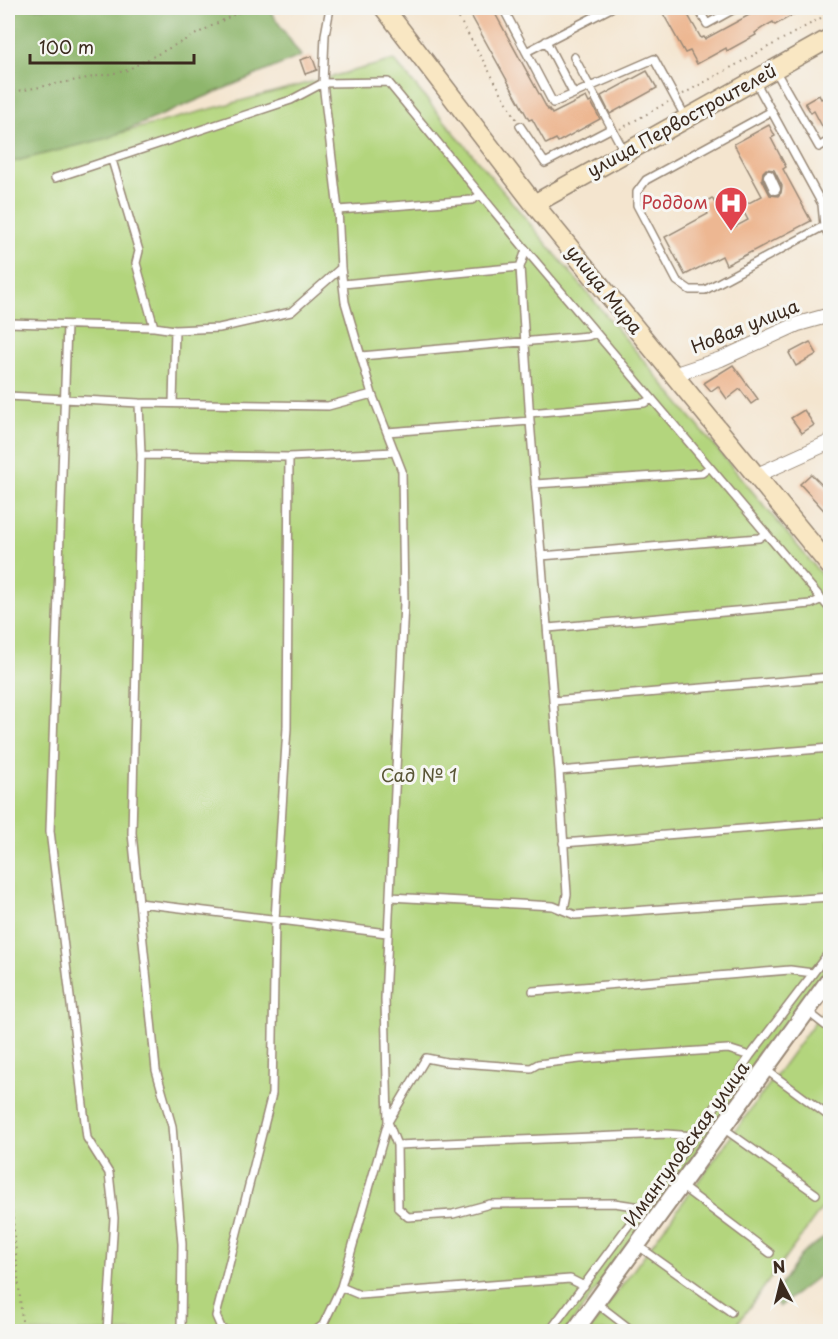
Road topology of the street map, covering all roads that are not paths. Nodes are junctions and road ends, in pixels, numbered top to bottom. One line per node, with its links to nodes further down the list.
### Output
1 (330, 8): 13 (lane)
2 (384, 8): 27 (main road, улица Мира)
3 (503, 8): 9 (lane)
4 (611, 8): 8 (lane)
5 (698, 8): 6 (lane)
6 (736, 8)
7 (831, 38): 11 (main road, улица Первостроителей)
8 (546, 41): 9 (lane); 15 (lane)
9 (526, 52): 15 (lane)
10 (574, 57): 14 (lane)
11 (775, 70): 12 (main road, улица Первостроителей); 20 (lane)
12 (755, 81): 16 (lane); 17 (main road, улица Первостроителей)
13 (323, 84): 22 (lane); 26 (lane); 28 (lane)
14 (591, 85): 15 (lane); 17 (lane); 19 (lane)
15 (573, 93)
16 (772, 111): 29 (lane); 29 (lane)
17 (686, 118): 21 (main road, улица Первостроителей)
18 (520, 126): 19 (lane)
19 (613, 130): 21 (lane)
20 (831, 140)
21 (625, 153): 27 (main road, улица Первостроителей)
22 (112, 160): 24 (lane); 38 (lane)
23 (769, 176): 25 (street)
24 (55, 178)
25 (775, 189)
26 (481, 195): 28 (lane); 31 (lane)
27 (534, 204): 43 (main road, улица Мира)
28 (338, 210): 33 (lane)
29 (824, 226): 30 (lane)
30 (831, 238)
31 (526, 250): 32 (lane); 40 (lane)
32 (520, 267): 34 (lane); 41 (lane)
33 (340, 268): 34 (lane); 39 (lane)
34 (343, 284): 42 (lane)
35 (831, 315): 43 (street, Новая улица)
36 (8, 323): 37 (lane)
37 (67, 326): 38 (lane); 46 (lane)
38 (154, 327): 39 (lane)
39 (175, 330): 49 (lane)
40 (596, 333): 41 (lane); 47 (lane)
41 (525, 342): 42 (lane); 50 (lane)
42 (361, 356): 44 (lane)
43 (673, 375): 57 (main road, улица Мира)
44 (372, 394): 49 (lane); 51 (lane)
45 (8, 396): 46 (lane)
46 (64, 399): 48 (lane); 99 (lane)
47 (652, 399): 50 (lane); 56 (lane)
48 (139, 403): 49 (lane); 54 (lane)
49 (173, 403)
50 (530, 417): 51 (lane); 58 (lane)
51 (387, 432): 53 (lane)
52 (831, 442): 57 (street)
53 (395, 452): 55 (lane); 71 (lane)
54 (141, 455): 55 (lane); 73 (lane)
55 (289, 457): 75 (lane)
56 (710, 466): 58 (lane); 59 (lane)
57 (756, 476): 61 (main road, улица Мира)
58 (535, 484): 60 (lane)
59 (766, 532): 60 (lane); 62 (lane)
60 (542, 556): 64 (lane)
61 (831, 566)
62 (822, 599): 63 (lane); 64 (lane)
63 (831, 609)
64 (548, 628): 66 (lane)
65 (831, 676): 66 (lane)
66 (553, 701): 68 (lane)
67 (831, 748): 68 (lane)
68 (559, 771): 70 (lane)
69 (831, 822): 70 (lane)
70 (563, 843): 74 (lane)
71 (390, 897): 74 (lane); 76 (lane)
72 (831, 897): 74 (lane)
73 (139, 903): 75 (lane); 100 (lane)
74 (564, 910)
75 (275, 920): 76 (lane); 101 (lane)
76 (387, 933): 86 (lane)
77 (831, 951): 78 (lane)
78 (813, 973): 80 (lane); 83 (lane)
79 (831, 979): 81 (street, Имангуловская улица)
80 (533, 991)
81 (807, 1011): 82 (lane); 84 (street, Имангуловская улица)
82 (831, 1029)
83 (750, 1056): 86 (lane); 88 (lane)
84 (765, 1069): 85 (lane); 87 (street, Имангуловская улица)
85 (831, 1117)
86 (388, 1122): 89 (lane); 96 (lane)
87 (722, 1128): 90 (street, Имангуловская улица); 91 (lane)
88 (695, 1136): 89 (lane); 92 (lane)
89 (397, 1145): 92 (lane)
90 (681, 1186): 93 (street, Имангуловская улица); 94 (lane)
91 (816, 1194)
92 (641, 1208): 95 (lane)
93 (638, 1245): 97 (street, Имангуловская улица); 98 (lane)
94 (770, 1253)
95 (584, 1286): 96 (lane); 103 (lane)
96 (342, 1287): 102 (lane)
97 (595, 1302): 104 (street, Имангуловская улица); 105 (lane)
98 (731, 1312)
99 (107, 1332)
100 (181, 1332)
101 (244, 1332)
102 (314, 1332)
103 (549, 1332)
104 (574, 1332)
105 (634, 1332)

